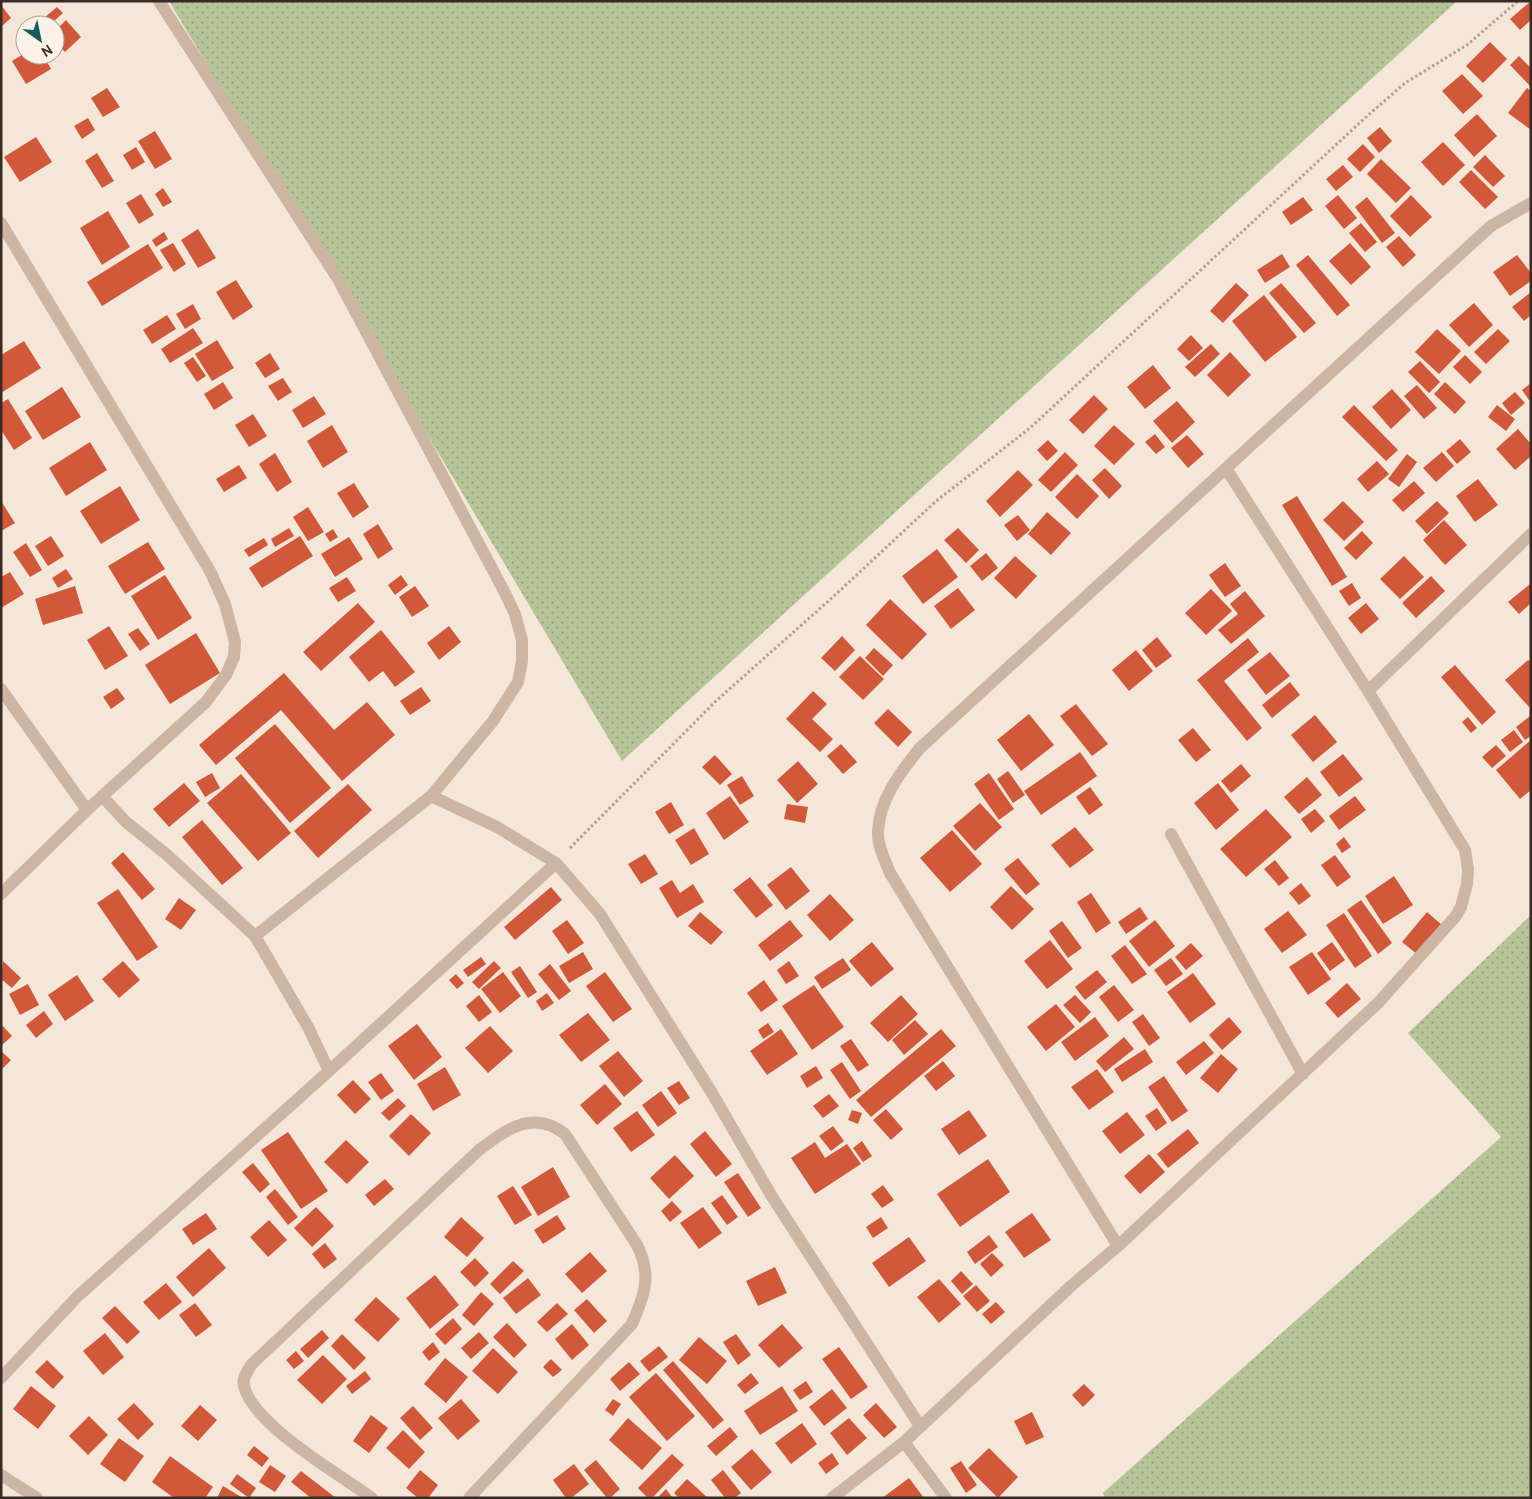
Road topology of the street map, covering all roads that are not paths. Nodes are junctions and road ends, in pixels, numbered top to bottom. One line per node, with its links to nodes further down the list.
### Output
1 (159, 1): 9 (street)
2 (1531, 203): 4 (street)
3 (1, 223): 8 (street)
4 (1227, 470): 7 (street); 17 (street)
5 (1531, 534): 7 (street)
6 (1, 689): 10 (street)
7 (1368, 691): 16 (street)
8 (102, 796): 10 (street); 14 (street)
9 (430, 796): 12 (street); 14 (street)
10 (87, 810): 13 (street)
11 (1171, 834): 16 (street)
12 (556, 863): 15 (street); 19 (street)
13 (1, 894)
14 (255, 936): 15 (street)
15 (330, 1071): 18 (street)
16 (1303, 1074): 17 (street)
17 (1118, 1246): 19 (street)
18 (1, 1378)
19 (920, 1426): 20 (street)
20 (904, 1442): 25 (street); 26 (street)
21 (1, 1475): 22 (street)
22 (37, 1498)
23 (372, 1498): 24 (street)
24 (469, 1498)
25 (832, 1498)
26 (946, 1498)

